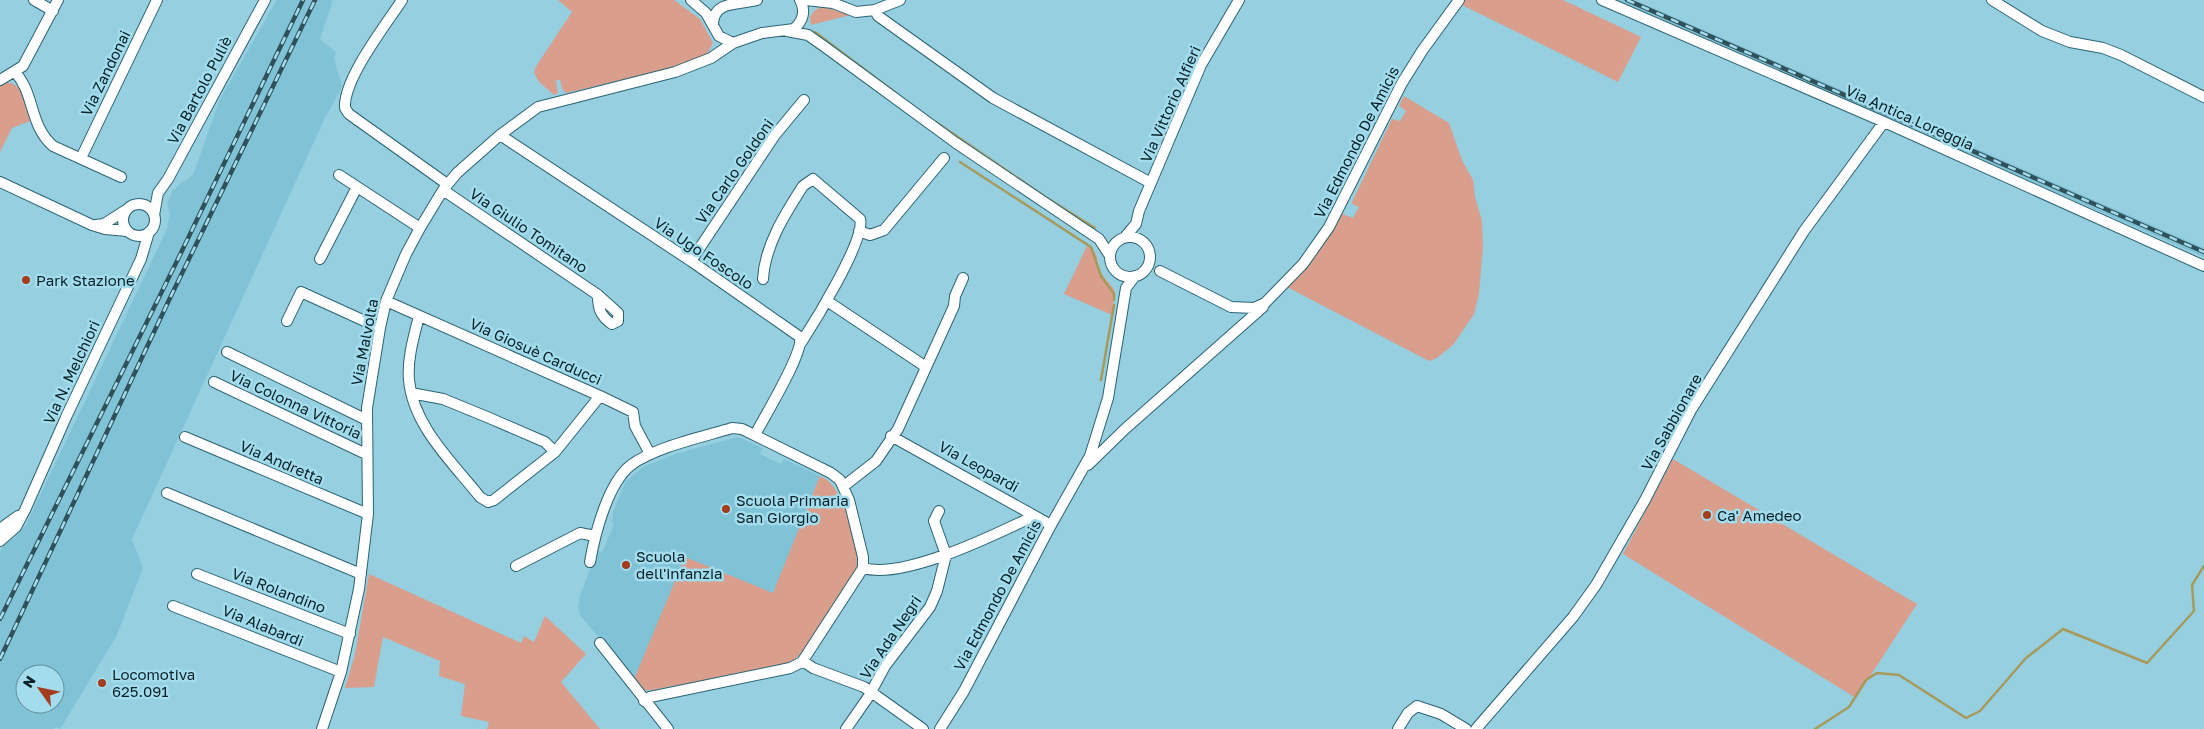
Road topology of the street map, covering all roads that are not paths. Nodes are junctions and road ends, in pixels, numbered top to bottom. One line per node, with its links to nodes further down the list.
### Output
1 (34, 0): 18 (street)
2 (58, 0): 18 (street)
3 (156, 0): 31 (street, Via Zandonai)
4 (264, 0): 39 (street, Via Bartolo Puliè)
5 (402, 0): 38 (street, Via Giulio Tomitano)
6 (757, 0): 16 (street)
7 (800, 0): 19 (street)
8 (806, 0): 15 (street)
9 (900, 0): 17 (street)
10 (1239, 0): 36 (street, Via Vittorio Alfieri)
11 (1459, 0): 66 (street, Via Edmondo De Amicis)
12 (1602, 0): 29 (street, Via Antica Loreggia)
13 (1992, 0): 27 (street)
14 (693, 1): 16 (street); 20 (street)
15 (817, 2): 17 (street); 19 (street)
16 (721, 6): 20 (street)
17 (875, 10): 36 (street)
18 (53, 11): 25 (street)
19 (802, 17): 21 (street); 22 (street)
20 (715, 29): 23 (street); 24 (street)
21 (787, 31): 22 (street, Via Malvolta); 23 (street, Via Malvolta)
22 (808, 36): 50 (street)
23 (732, 43): 24 (street, Via Malvolta)
24 (714, 56): 30 (street, Via Malvolta)
25 (15, 72): 26 (street); 31 (street)
26 (0, 80)
27 (2204, 97)
28 (804, 100): 56 (street, Via Carlo Goldoni)
29 (1884, 122): 57 (street, Via Antica Loreggia); 120 (street, Via Sabbionare)
30 (500, 135): 38 (street, Via Malvolta); 56 (street, Via Ugo Foscolo)
31 (81, 158): 34 (street)
32 (944, 158): 46 (street)
33 (339, 175): 37 (street)
34 (121, 177)
35 (0, 182): 44 (street)
36 (1151, 183): 43 (street, Via Vittorio Alfieri)
37 (357, 187): 45 (street); 55 (street)
38 (445, 187): 45 (street, Via Malvolta); 65 (street, Via Giulio Tomitano)
39 (158, 193): 40 (street, Via Bartolo Puliè); 42 (street, Via Bartolo Puliè)
40 (139, 204): 41 (street); 42 (street)
41 (126, 210): 44 (street); 48 (street)
42 (154, 215): 47 (street)
43 (1136, 224): 49 (street, Via Vittorio Alfieri); 51 (street)
44 (92, 225): 48 (street)
45 (420, 228): 67 (street, Via Malvolta)
46 (859, 231): 62 (street); 68 (street)
47 (149, 232): 48 (street); 54 (street, Via N. Melchiori)
48 (131, 233): 54 (street)
49 (1123, 238): 50 (street); 51 (street); 52 (street)
50 (1100, 239): 52 (street)
51 (1141, 240): 53 (street)
52 (1110, 256): 59 (street)
53 (1150, 257): 58 (street); 60 (street)
54 (140, 259): 92 (street, Via N. Melchiori)
55 (320, 259)
56 (691, 261): 74 (street, Via Ugo Foscolo)
57 (2204, 266)
58 (1160, 271): 60 (street); 64 (street)
59 (1116, 272): 60 (street); 63 (street)
60 (1138, 275): 63 (street)
61 (963, 278): 76 (street)
62 (763, 279)
63 (1126, 288): 81 (street)
64 (1203, 292): 66 (street); 69 (street)
65 (598, 295)
66 (1272, 296): 69 (street); 73 (street, Via Edmondo De Amicis)
67 (386, 301): 70 (street, Via Giosuè Carducci); 72 (street, Via Malvolta)
68 (827, 301): 74 (street); 76 (street)
69 (1230, 307): 73 (street)
70 (420, 316): 78 (street); 79 (street, Via Giosuè Carducci)
71 (287, 322): 72 (street)
72 (380, 328): 80 (street, Via Malvolta)
73 (1233, 333): 82 (street, Via Edmondo De Amicis)
74 (801, 342): 83 (street)
75 (227, 352): 80 (street)
76 (923, 365): 84 (street)
77 (214, 382): 87 (street, Via Colonna Vittoria)
78 (411, 393): 86 (street); 86 (street)
79 (600, 396): 86 (street); 88 (street, Via Giosuè Carducci)
80 (367, 420): 87 (street, Via Malvolta)
81 (1101, 424): 82 (street); 89 (street, Via Edmondo De Amicis)
82 (1125, 429): 89 (street, Via Edmondo De Amicis)
83 (755, 435): 88 (street); 90 (street)
84 (891, 436): 90 (street); 95 (street, Via Leopardi)
85 (185, 437): 94 (street, Via Andretta)
86 (555, 452)
87 (366, 454): 94 (street, Via Malvolta)
88 (650, 454): 98 (street)
89 (1080, 474): 96 (street, Via Edmondo De Amicis)
90 (844, 486): 103 (street)
91 (167, 493): 105 (street)
92 (29, 498): 97 (street, Via N. Melchiori); 99 (street, Via N. Melchiori)
93 (939, 511): 100 (street)
94 (368, 514): 105 (street, Via Malvolta)
95 (1034, 516): 96 (street, Via Leopardi); 100 (street)
96 (1051, 525): 117 (street, Via Edmondo De Amicis)
97 (0, 529)
98 (595, 536): 101 (street); 102 (street)
99 (0, 541)
100 (946, 555): 103 (street); 111 (street, Via Ada Negri)
101 (590, 562)
102 (516, 566)
103 (863, 568): 109 (street)
104 (197, 574): 107 (street, Via Rolandino)
105 (362, 574): 107 (street, Via Malvolta)
106 (173, 606): 110 (street, Via Alabardi)
107 (350, 634): 110 (street, Via Malvolta)
108 (600, 643): 112 (street)
109 (803, 661): 111 (street); 112 (street)
110 (341, 672): 113 (street, Via Malvolta)
111 (872, 693): 115 (street, Via Ada Negri); 116 (street)
112 (644, 701): 114 (street)
113 (322, 729)
114 (668, 729)
115 (846, 729)
116 (923, 729)
117 (940, 729)
118 (1398, 729): 119 (street)
119 (1466, 729)
120 (1476, 729)

